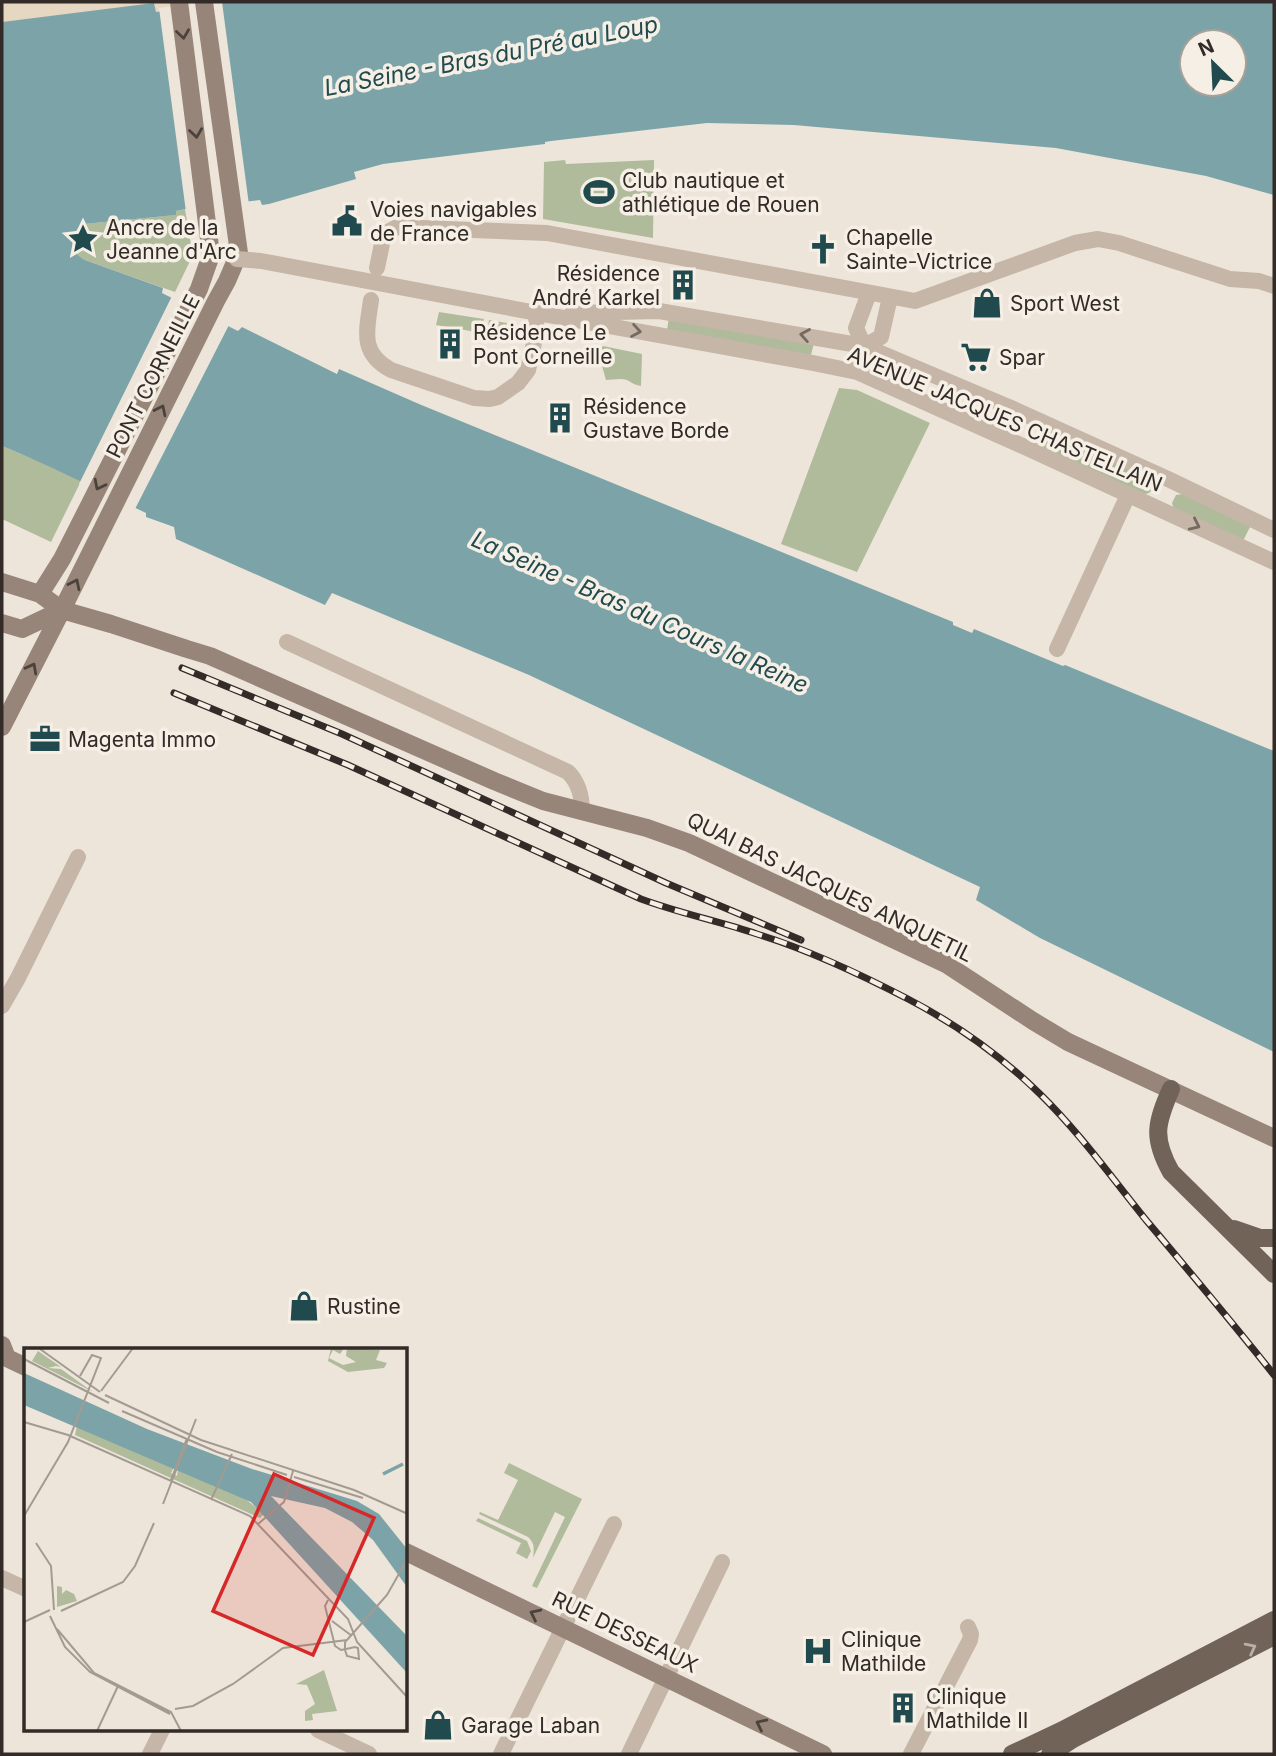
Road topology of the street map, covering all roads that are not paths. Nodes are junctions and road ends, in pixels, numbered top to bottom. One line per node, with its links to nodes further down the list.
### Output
1 (179, 2): 3 (main road, PONT CORNEILLE, one-way to 3)
2 (204, 2): 4 (main road, PONT CORNEILLE)
3 (212, 255): 4 (street, AVENUE JACQUES CHASTELLAIN); 21 (main road, PONT CORNEILLE, one-way to 21)
4 (237, 259): 10 (street, AVENUE JACQUES CHASTELLAIN, bridge); 22 (main road, PONT CORNEILLE, one-way to 4)
5 (377, 268): 7 (street)
6 (1274, 286): 8 (street)
7 (869, 293): 8 (street); 11 (street)
8 (890, 297): 11 (street)
9 (372, 300): 10 (street)
10 (541, 314): 11 (street, AVENUE JACQUES CHASTELLAIN, one-way to 10); 12 (street, AVENUE JACQUES CHASTELLAIN, one-way to 12)
11 (864, 346): 12 (street); 13 (street, AVENUE JACQUES CHASTELLAIN)
12 (857, 372): 14 (street, AVENUE JACQUES CHASTELLAIN)
13 (1009, 407): 14 (street); 15 (street, AVENUE JACQUES CHASTELLAIN)
14 (994, 433): 16 (street, AVENUE JACQUES CHASTELLAIN)
15 (1168, 479): 17 (street); 18 (street, AVENUE JACQUES CHASTELLAIN)
16 (1128, 495): 17 (street, AVENUE JACQUES CHASTELLAIN); 25 (street)
17 (1154, 506): 19 (street, AVENUE JACQUES CHASTELLAIN, one-way to 19)
18 (1274, 530)
19 (1274, 562)
20 (2, 582): 21 (main road)
21 (40, 594): 22 (main road)
22 (62, 610): 23 (main road); 26 (main road, PONT CORNEILLE, one-way to 22); 27 (main road, QUAI BAS JACQUES ANQUETIL)
23 (2, 622)
24 (287, 642): 27 (street)
25 (1057, 649)
26 (2, 727)
27 (582, 812): 30 (main road, QUAI BAS JACQUES ANQUETIL)
28 (78, 857): 29 (street)
29 (2, 1006)
30 (1171, 1089): 31 (main road, QUAI BAS JACQUES ANQUETIL); 32 (main road)
31 (1274, 1138)
32 (1227, 1226): 33 (main road); 34 (main road)
33 (1274, 1238)
34 (1274, 1274)
35 (3, 1353): 36 (main road)
36 (24, 1366)
37 (614, 1524): 44 (street)
38 (408, 1553): 44 (main road, RUE DESSEAUX, one-way to 38)
39 (722, 1562): 46 (street)
40 (2, 1578): 41 (street)
41 (24, 1588)
42 (1274, 1620): 47 (main road)
43 (968, 1627): 55 (street)
44 (564, 1628): 46 (main road, RUE DESSEAUX); 52 (street)
45 (1274, 1636): 47 (main road, one-way to 45)
46 (666, 1678): 53 (street); 54 (main road, RUE DESSEAUX, one-way to 46)
47 (1140, 1698): 56 (main road); 57 (main road)
48 (161, 1732): 50 (street)
49 (322, 1732): 51 (street)
50 (150, 1754)
51 (369, 1754)
52 (501, 1754)
53 (629, 1754)
54 (823, 1754)
55 (911, 1754)
56 (1012, 1754)
57 (1050, 1754)

